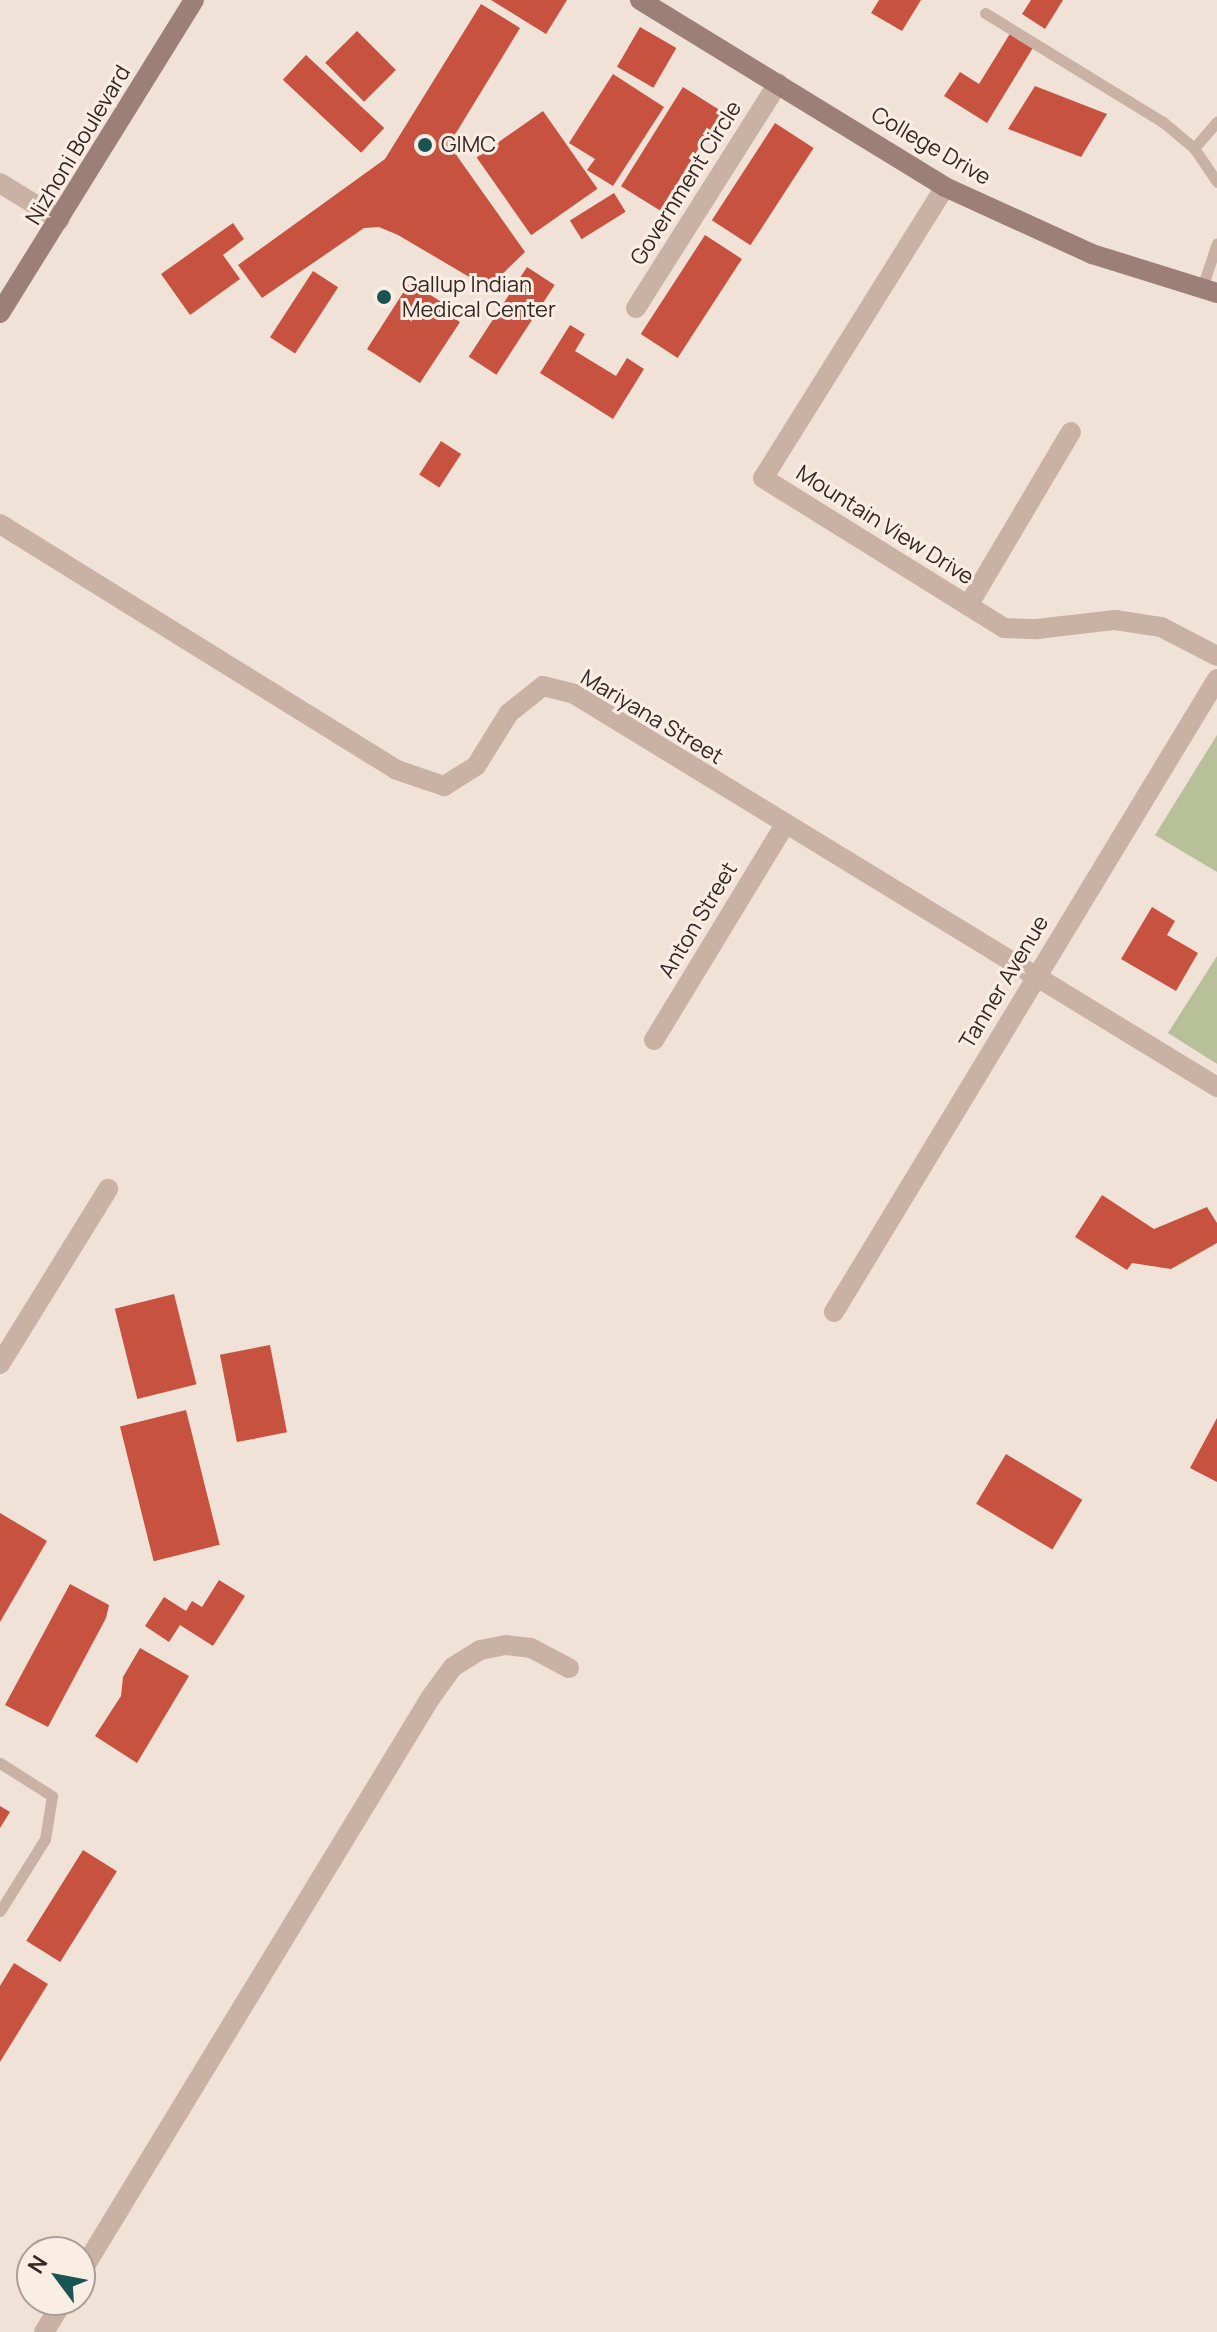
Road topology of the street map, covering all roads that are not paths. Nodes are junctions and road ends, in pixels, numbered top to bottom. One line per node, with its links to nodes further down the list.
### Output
1 (194, 0): 10 (main road, Nizhoni Boulevard)
2 (640, 0): 4 (main road, College Drive)
3 (985, 13): 6 (lane)
4 (778, 83): 9 (main road, College Drive); 13 (street, Government Circle)
5 (1217, 122): 6 (lane)
6 (1194, 148): 7 (lane)
7 (1217, 182)
8 (0, 183): 10 (street)
9 (945, 187): 12 (main road, College Drive); 17 (street, Mountain View Drive)
10 (60, 220): 14 (main road, Nizhoni Boulevard)
11 (1217, 243): 12 (lane)
12 (1209, 291)
13 (636, 308)
14 (0, 313)
15 (1071, 432): 17 (street)
16 (0, 524): 20 (street, Mariyana Street)
17 (968, 606): 18 (street, Mountain View Drive)
18 (1217, 656)
19 (1217, 679): 21 (street, Tanner Avenue)
20 (784, 826): 21 (street, Mariyana Street); 22 (street, Anton Street)
21 (1036, 976): 23 (street, Mariyana Street); 25 (street, Tanner Avenue)
22 (654, 1040)
23 (1217, 1087)
24 (108, 1189): 26 (street)
25 (834, 1312)
26 (0, 1364)
27 (569, 1668): 30 (street)
28 (0, 1763): 29 (lane)
29 (0, 1911)
30 (96, 2248)

